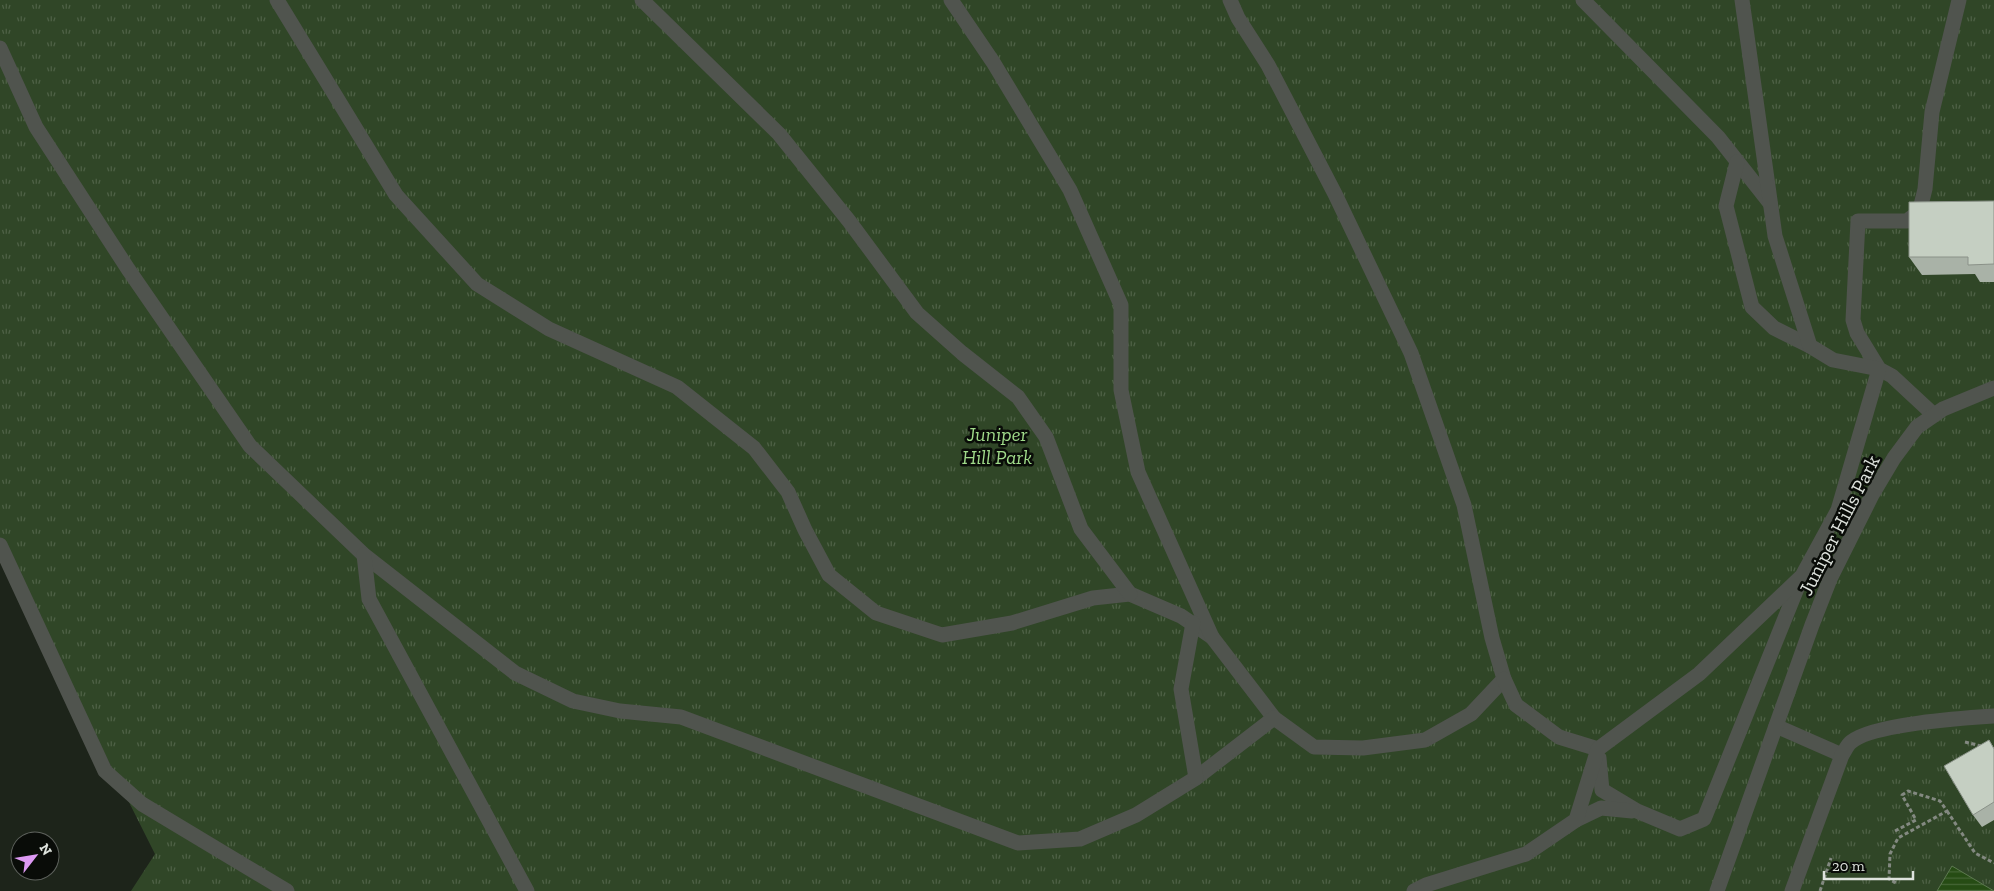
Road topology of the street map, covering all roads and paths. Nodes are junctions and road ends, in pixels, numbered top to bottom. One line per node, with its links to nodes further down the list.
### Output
1 (277, 0): 20 (lane)
2 (642, 0): 20 (lane)
3 (951, 0): 22 (lane)
4 (1230, 0): 23 (lane)
5 (1583, 0): 9 (lane)
6 (1742, 0): 10 (lane)
7 (1959, 0): 11 (lane)
8 (0, 48): 18 (lane)
9 (1738, 162): 10 (lane); 13 (lane)
10 (1771, 203): 13 (lane)
11 (1921, 205): 12 (lane); 14 (lane)
12 (1939, 205)
13 (1810, 346): 14 (lane)
14 (1879, 369): 16 (lane); 19 (lane)
15 (1994, 388): 16 (lane, Juniper Hills Park)
16 (1934, 415): 26 (lane, Juniper Hills Park)
17 (0, 545): 39 (lane)
18 (364, 555): 31 (lane); 40 (lane)
19 (1802, 576): 29 (lane); 33 (lane)
20 (1130, 594): 21 (lane)
21 (1193, 624): 22 (lane); 31 (lane)
22 (1212, 637): 25 (lane)
23 (1504, 679): 25 (lane); 29 (lane)
24 (1994, 716): 30 (lane)
25 (1274, 718): 31 (lane)
26 (1776, 726): 30 (lane); 42 (lane, Juniper Hills Park)
27 (1964, 741): 28 (path)
28 (1986, 746)
29 (1598, 749): 33 (lane); 34 (lane)
30 (1842, 755): 43 (lane)
31 (1196, 778)
32 (1948, 810): 35 (path); 37 (path); 38 (path)
33 (1637, 811): 34 (lane)
34 (1576, 820): 41 (lane)
35 (1895, 831)
36 (1832, 856): 44 (path)
37 (1994, 863)
38 (1896, 883)
39 (287, 891)
40 (527, 891)
41 (1414, 891)
42 (1717, 891)
43 (1792, 891)
44 (1820, 891)

